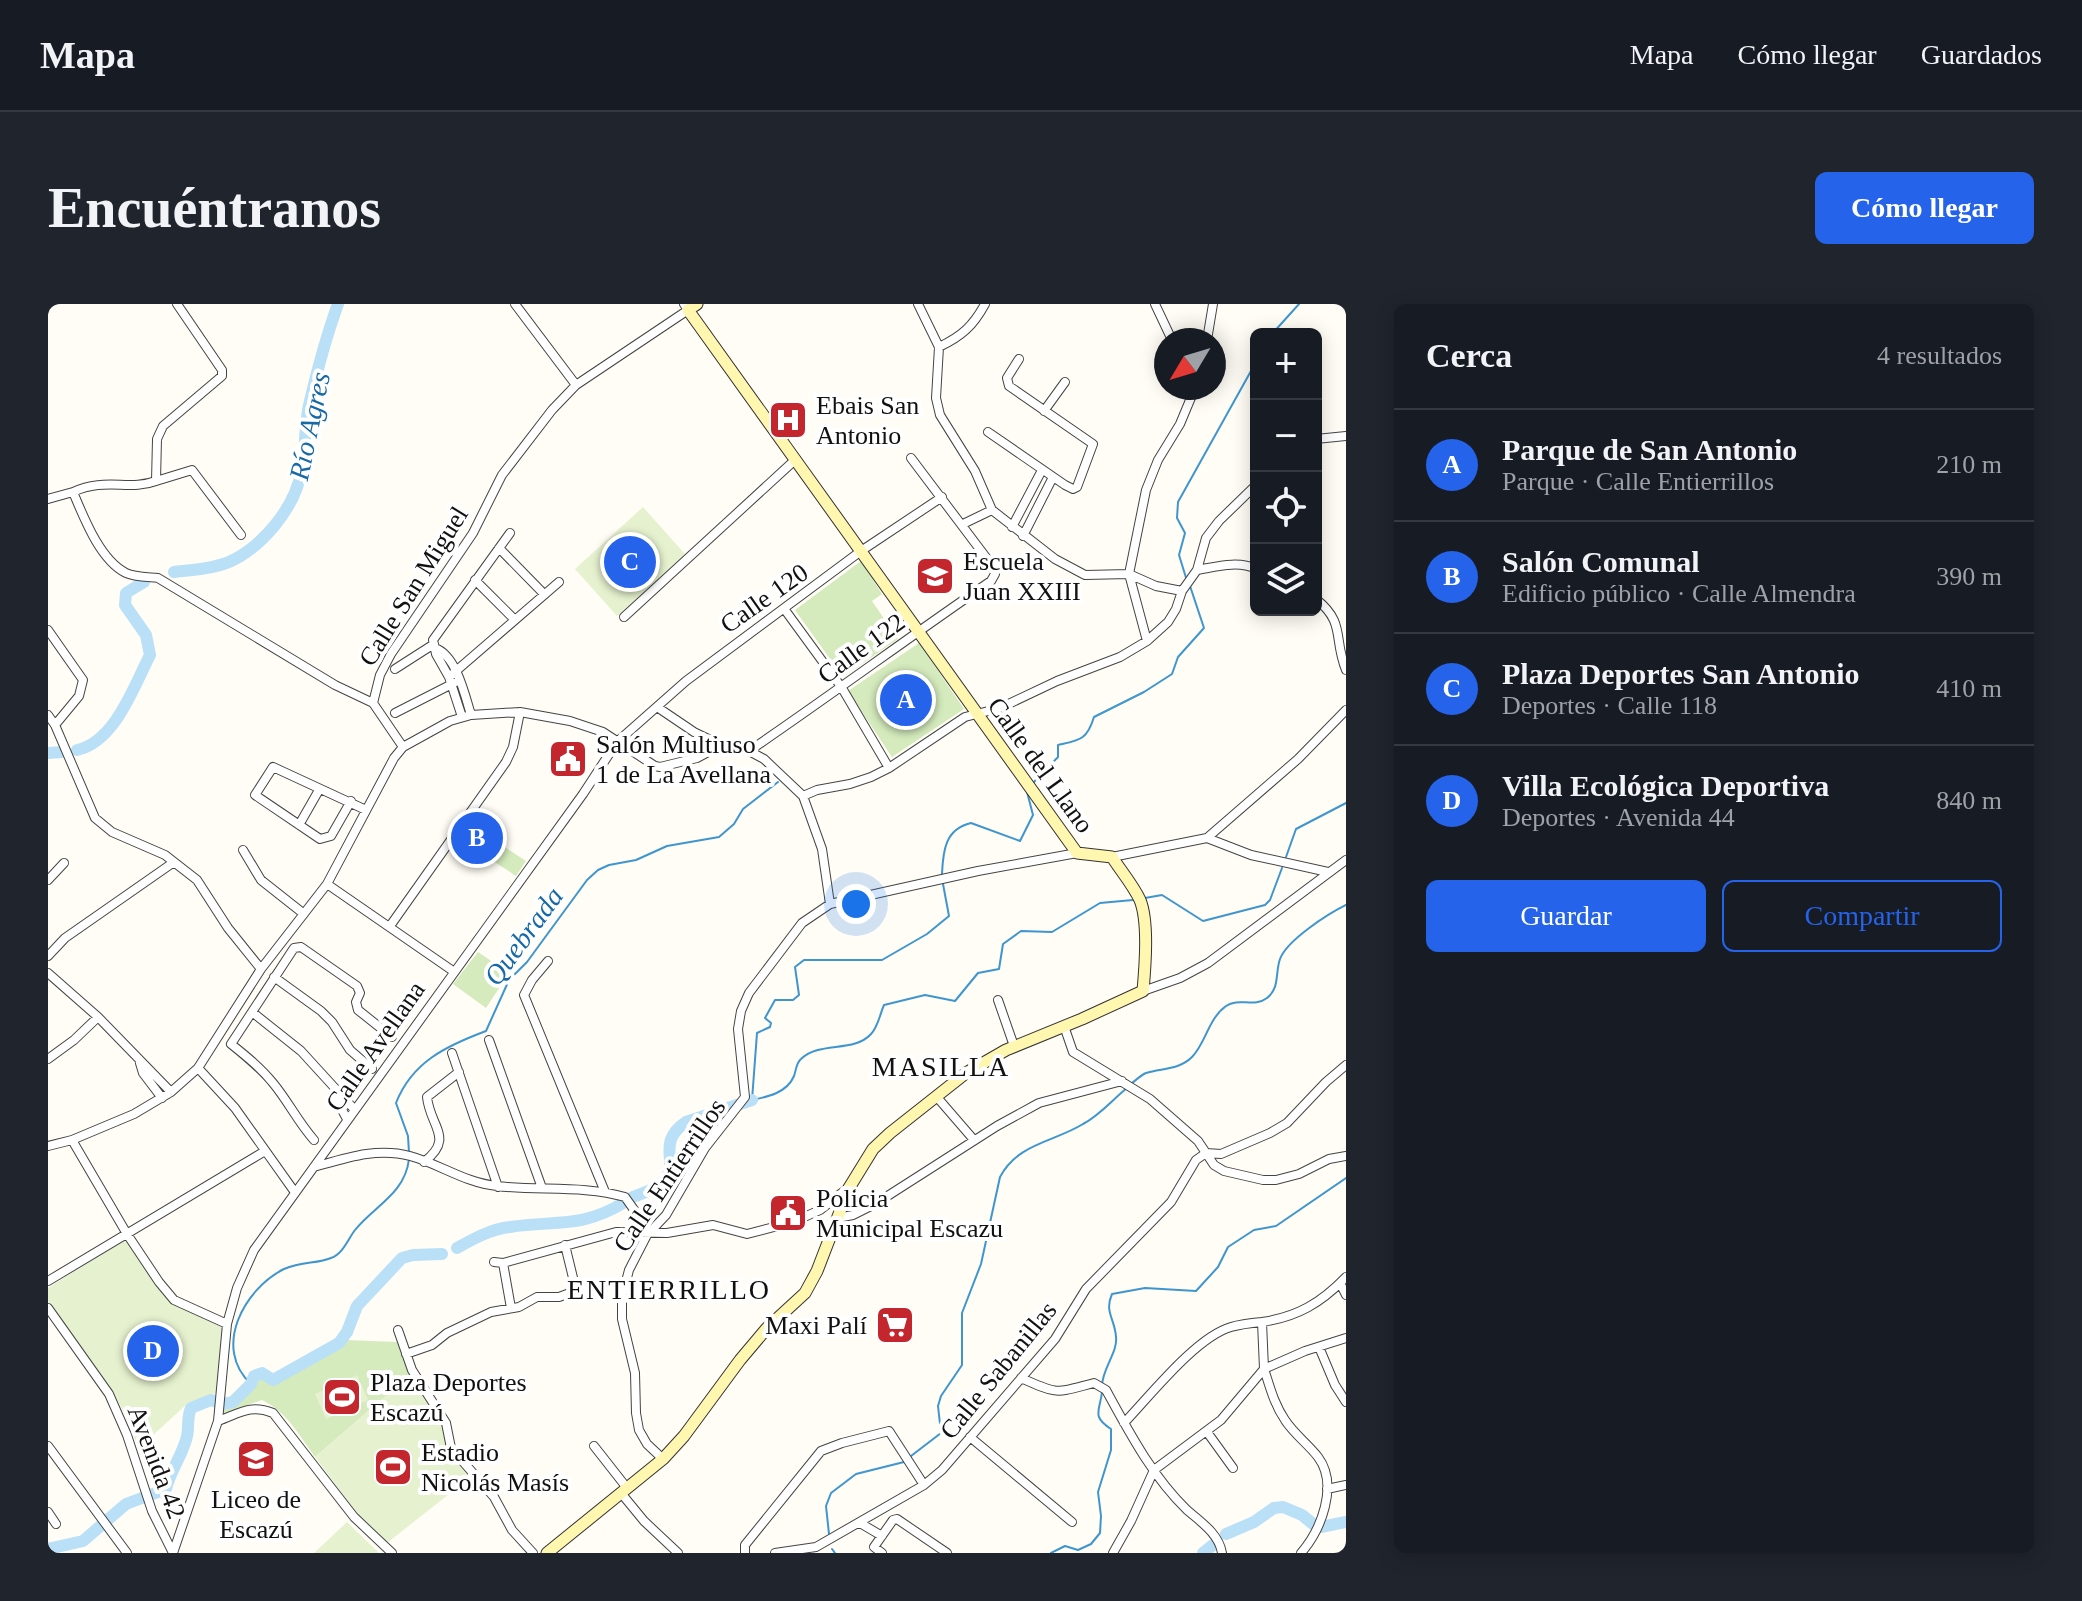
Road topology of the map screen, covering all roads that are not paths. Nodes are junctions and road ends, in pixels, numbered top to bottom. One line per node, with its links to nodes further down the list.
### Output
1 (177, 304): 23 (street)
2 (515, 304): 13 (street)
3 (918, 304): 10 (street)
4 (985, 304): 10 (street)
5 (1155, 304): 8 (street)
6 (1213, 304): 9 (street)
7 (689, 306): 13 (street, Calle San Miguel); 20 (main road, Calle del Llano)
8 (1166, 328)
9 (1209, 328)
10 (939, 347): 28 (street)
11 (1019, 359): 15 (street)
12 (1065, 382): 15 (street)
13 (576, 385): 55 (street, Calle San Miguel)
14 (1190, 400): 38 (street)
15 (1044, 411): 22 (street)
16 (988, 432): 21 (street)
17 (1346, 436): 18 (street)
18 (1322, 438)
19 (911, 458): 26 (street)
20 (796, 459): 35 (main road, Calle del Llano); 45 (street)
21 (1042, 470): 22 (street); 30 (street)
22 (1053, 477): 33 (street)
23 (156, 481): 25 (street); 32 (street)
24 (1250, 491): 37 (street)
25 (73, 492): 27 (street); 55 (street)
26 (942, 497): 29 (street); 35 (street, Calle 120)
27 (48, 499)
28 (992, 510): 29 (street); 30 (street)
29 (963, 524): 48 (street, Calle 122)
30 (1012, 527): 33 (street)
31 (510, 533): 34 (street)
32 (241, 535)
33 (1023, 536): 38 (street)
34 (499, 548): 39 (street); 42 (street)
35 (861, 551): 44 (street, Calle 120); 48 (main road, Calle del Llano)
36 (1250, 566): 37 (street)
37 (1195, 572): 41 (street)
38 (1129, 574): 41 (street); 49 (street)
39 (475, 580): 46 (street); 50 (street)
40 (559, 582): 42 (street)
41 (1184, 588): 49 (street)
42 (544, 594): 46 (street)
43 (1322, 604): 52 (street)
44 (785, 610): 54 (street); 56 (street, Calle 120)
45 (624, 617)
46 (514, 619): 53 (street)
47 (48, 630): 63 (street)
48 (918, 631): 54 (street, Calle 122); 60 (main road, Calle del Llano)
49 (1147, 641): 60 (street)
50 (435, 646): 51 (street); 53 (street)
51 (395, 669)
52 (1346, 670)
53 (455, 678): 59 (street); 62 (street)
54 (842, 688): 67 (street, Calle 122); 68 (street)
55 (373, 703): 66 (street, Calle San Miguel)
56 (657, 707): 64 (street, Calle 120); 65 (street)
57 (1346, 710): 74 (street)
58 (520, 712): 62 (street); 64 (street); 86 (street)
59 (395, 713)
60 (977, 714): 68 (street); 76 (main road, Calle del Llano)
61 (48, 715): 63 (street)
62 (466, 716): 66 (street)
63 (55, 725): 79 (street)
64 (617, 742): 65 (street); 90 (street, Calle Avellana)
65 (721, 745): 67 (street)
66 (403, 747): 72 (street)
67 (749, 751): 70 (street)
68 (889, 768): 70 (street)
69 (319, 790): 71 (street); 73 (street); 73 (street)
70 (803, 796): 84 (street)
71 (348, 805): 72 (street); 73 (street)
72 (364, 813): 83 (street)
73 (299, 825)
74 (1207, 838): 77 (street); 81 (street)
75 (243, 850): 85 (street)
76 (1077, 853): 77 (main road, Calle del Llano); 84 (street)
77 (1112, 857): 93 (main road, Calle del Llano)
78 (1346, 860): 81 (street)
79 (174, 862): 87 (street); 89 (street)
80 (64, 863): 82 (street)
81 (1328, 872): 93 (street)
82 (48, 880)
83 (327, 884): 85 (street); 86 (street)
84 (830, 904): 131 (street, Calle Entierrillos)
85 (304, 914): 89 (street)
86 (390, 926): 90 (street)
87 (48, 956)
88 (548, 961): 128 (street)
89 (261, 969): 105 (street)
90 (453, 971): 113 (street, Calle Avellana)
91 (48, 973): 96 (street)
92 (274, 977): 95 (street); 98 (street); 106 (street)
93 (1143, 991): 97 (main road)
94 (998, 1000): 100 (street)
95 (252, 1012): 108 (street); 116 (street)
96 (98, 1017): 102 (street); 103 (street)
97 (1064, 1026): 100 (main road); 109 (street)
98 (392, 1037)
99 (489, 1040): 125 (street)
100 (1014, 1046): 111 (main road)
101 (452, 1053): 107 (street)
102 (48, 1059)
103 (140, 1063): 110 (street); 112 (street)
104 (1346, 1065): 120 (street)
105 (198, 1068): 110 (street); 119 (street)
106 (372, 1069)
107 (459, 1072): 122 (street); 124 (street)
108 (326, 1080): 113 (street); 114 (street)
109 (1122, 1081): 117 (street); 120 (street)
110 (171, 1092): 112 (street)
111 (936, 1096): 117 (street); 126 (main road)
112 (162, 1098): 115 (street)
113 (354, 1109): 114 (street, Calle Avellana)
114 (347, 1119): 123 (street, Calle Avellana)
115 (72, 1140): 118 (street); 130 (street)
116 (314, 1140)
117 (974, 1140): 129 (street)
118 (48, 1146)
119 (265, 1151): 127 (street); 130 (street)
120 (1206, 1153): 121 (street); 147 (street, Calle Sabanillas)
121 (1346, 1156)
122 (424, 1162): 123 (street); 124 (street)
123 (314, 1167): 127 (street, Calle Avellana)
124 (498, 1187): 125 (street)
125 (542, 1188): 128 (street)
126 (849, 1188): 129 (main road); 131 (street)
127 (294, 1191): 141 (street, Calle Avellana)
128 (605, 1192): 131 (street)
129 (837, 1218): 155 (main road)
130 (127, 1234): 134 (street); 141 (street)
131 (647, 1235): 132 (street); 155 (street, Calle Entierrillos)
132 (565, 1245): 136 (street); 139 (street)
133 (1343, 1280): 137 (street); 140 (street)
134 (48, 1281)
135 (594, 1284): 136 (street)
136 (576, 1290): 139 (street)
137 (1346, 1295)
138 (48, 1308): 168 (street, Avenida 42)
139 (511, 1308): 145 (street)
140 (1262, 1322): 146 (street); 150 (street)
141 (227, 1324): 149 (street, Calle Avellana)
142 (398, 1330): 145 (street)
143 (1346, 1338): 144 (street)
144 (1319, 1347): 146 (street); 148 (street)
145 (406, 1354): 170 (street)
146 (1264, 1369): 151 (street); 160 (street)
147 (1021, 1378): 150 (street); 152 (street, Calle Sabanillas)
148 (1346, 1402)
149 (218, 1416): 168 (street, Calle Avellana); 169 (street)
150 (1124, 1423): 157 (street)
151 (1207, 1432): 156 (street); 157 (street)
152 (970, 1437): 158 (street, Calle Sabanillas); 163 (street)
153 (48, 1446): 167 (street)
154 (594, 1446): 161 (street)
155 (663, 1459): 161 (main road)
156 (1233, 1468)
157 (1154, 1470): 177 (street); 178 (street)
158 (924, 1485): 164 (street, Calle Sabanillas); 173 (street)
159 (1346, 1485): 160 (street)
160 (1327, 1489): 179 (street)
161 (624, 1490): 171 (main road); 172 (street)
162 (48, 1512): 165 (street)
163 (1072, 1522)
164 (860, 1523): 166 (street); 174 (street, Calle Sabanillas)
165 (56, 1524)
166 (882, 1536): 175 (street); 176 (street)
167 (127, 1553)
168 (173, 1553)
169 (392, 1553)
170 (533, 1553)
171 (547, 1553)
172 (678, 1553)
173 (745, 1553)
174 (775, 1553)
175 (882, 1553)
176 (947, 1553)
177 (1113, 1553)
178 (1222, 1553)
179 (1301, 1553)

